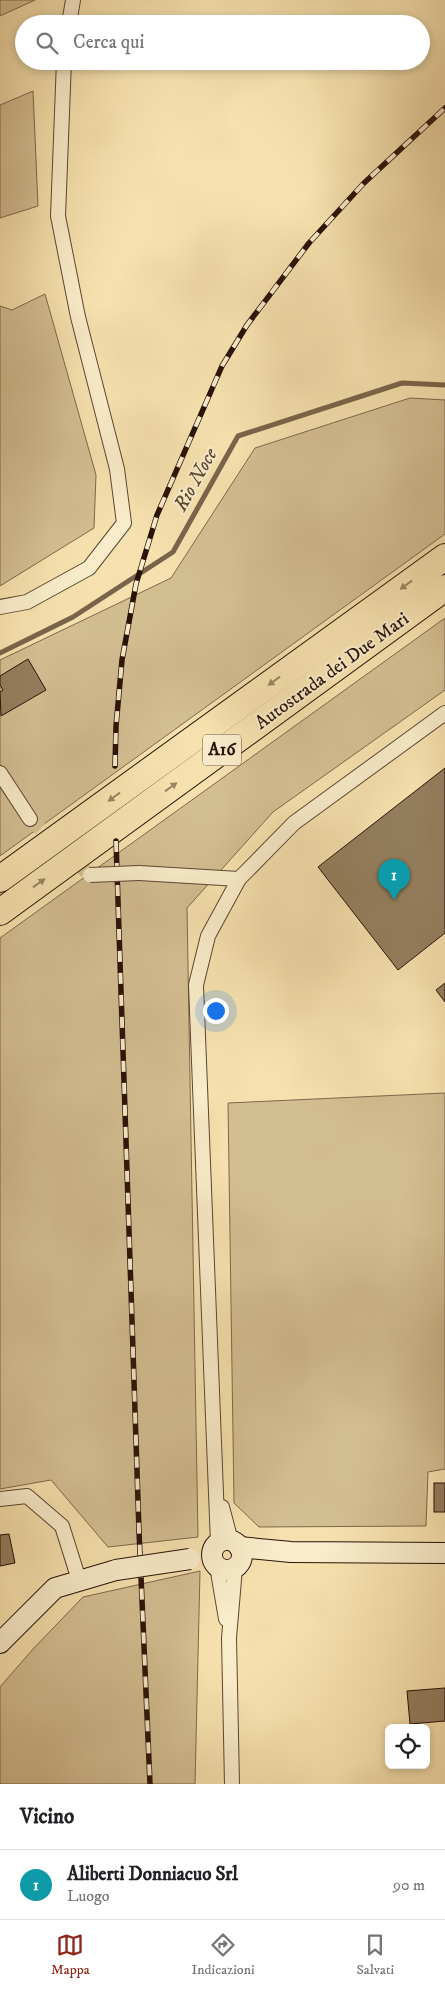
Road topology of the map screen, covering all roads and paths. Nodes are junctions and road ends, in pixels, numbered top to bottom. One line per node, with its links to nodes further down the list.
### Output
1 (73, 0): 2 (street)
2 (70, 15)
3 (64, 70): 6 (street)
4 (445, 556): 11 (highway, Autostrada dei Due Mari / A16, one-way to 11)
5 (445, 588): 13 (highway, Autostrada dei Due Mari / A16, one-way to 5)
6 (0, 607)
7 (445, 713): 12 (street)
8 (0, 773): 9 (street)
9 (30, 819)
10 (90, 875): 12 (street, bridge)
11 (0, 879)
12 (239, 879): 16 (street)
13 (0, 912)
14 (0, 1499): 17 (street)
15 (445, 1553): 16 (main road)
16 (226, 1554): 17 (main road, bridge); 19 (street)
17 (79, 1580): 18 (main road)
18 (0, 1643)
19 (232, 1784)

